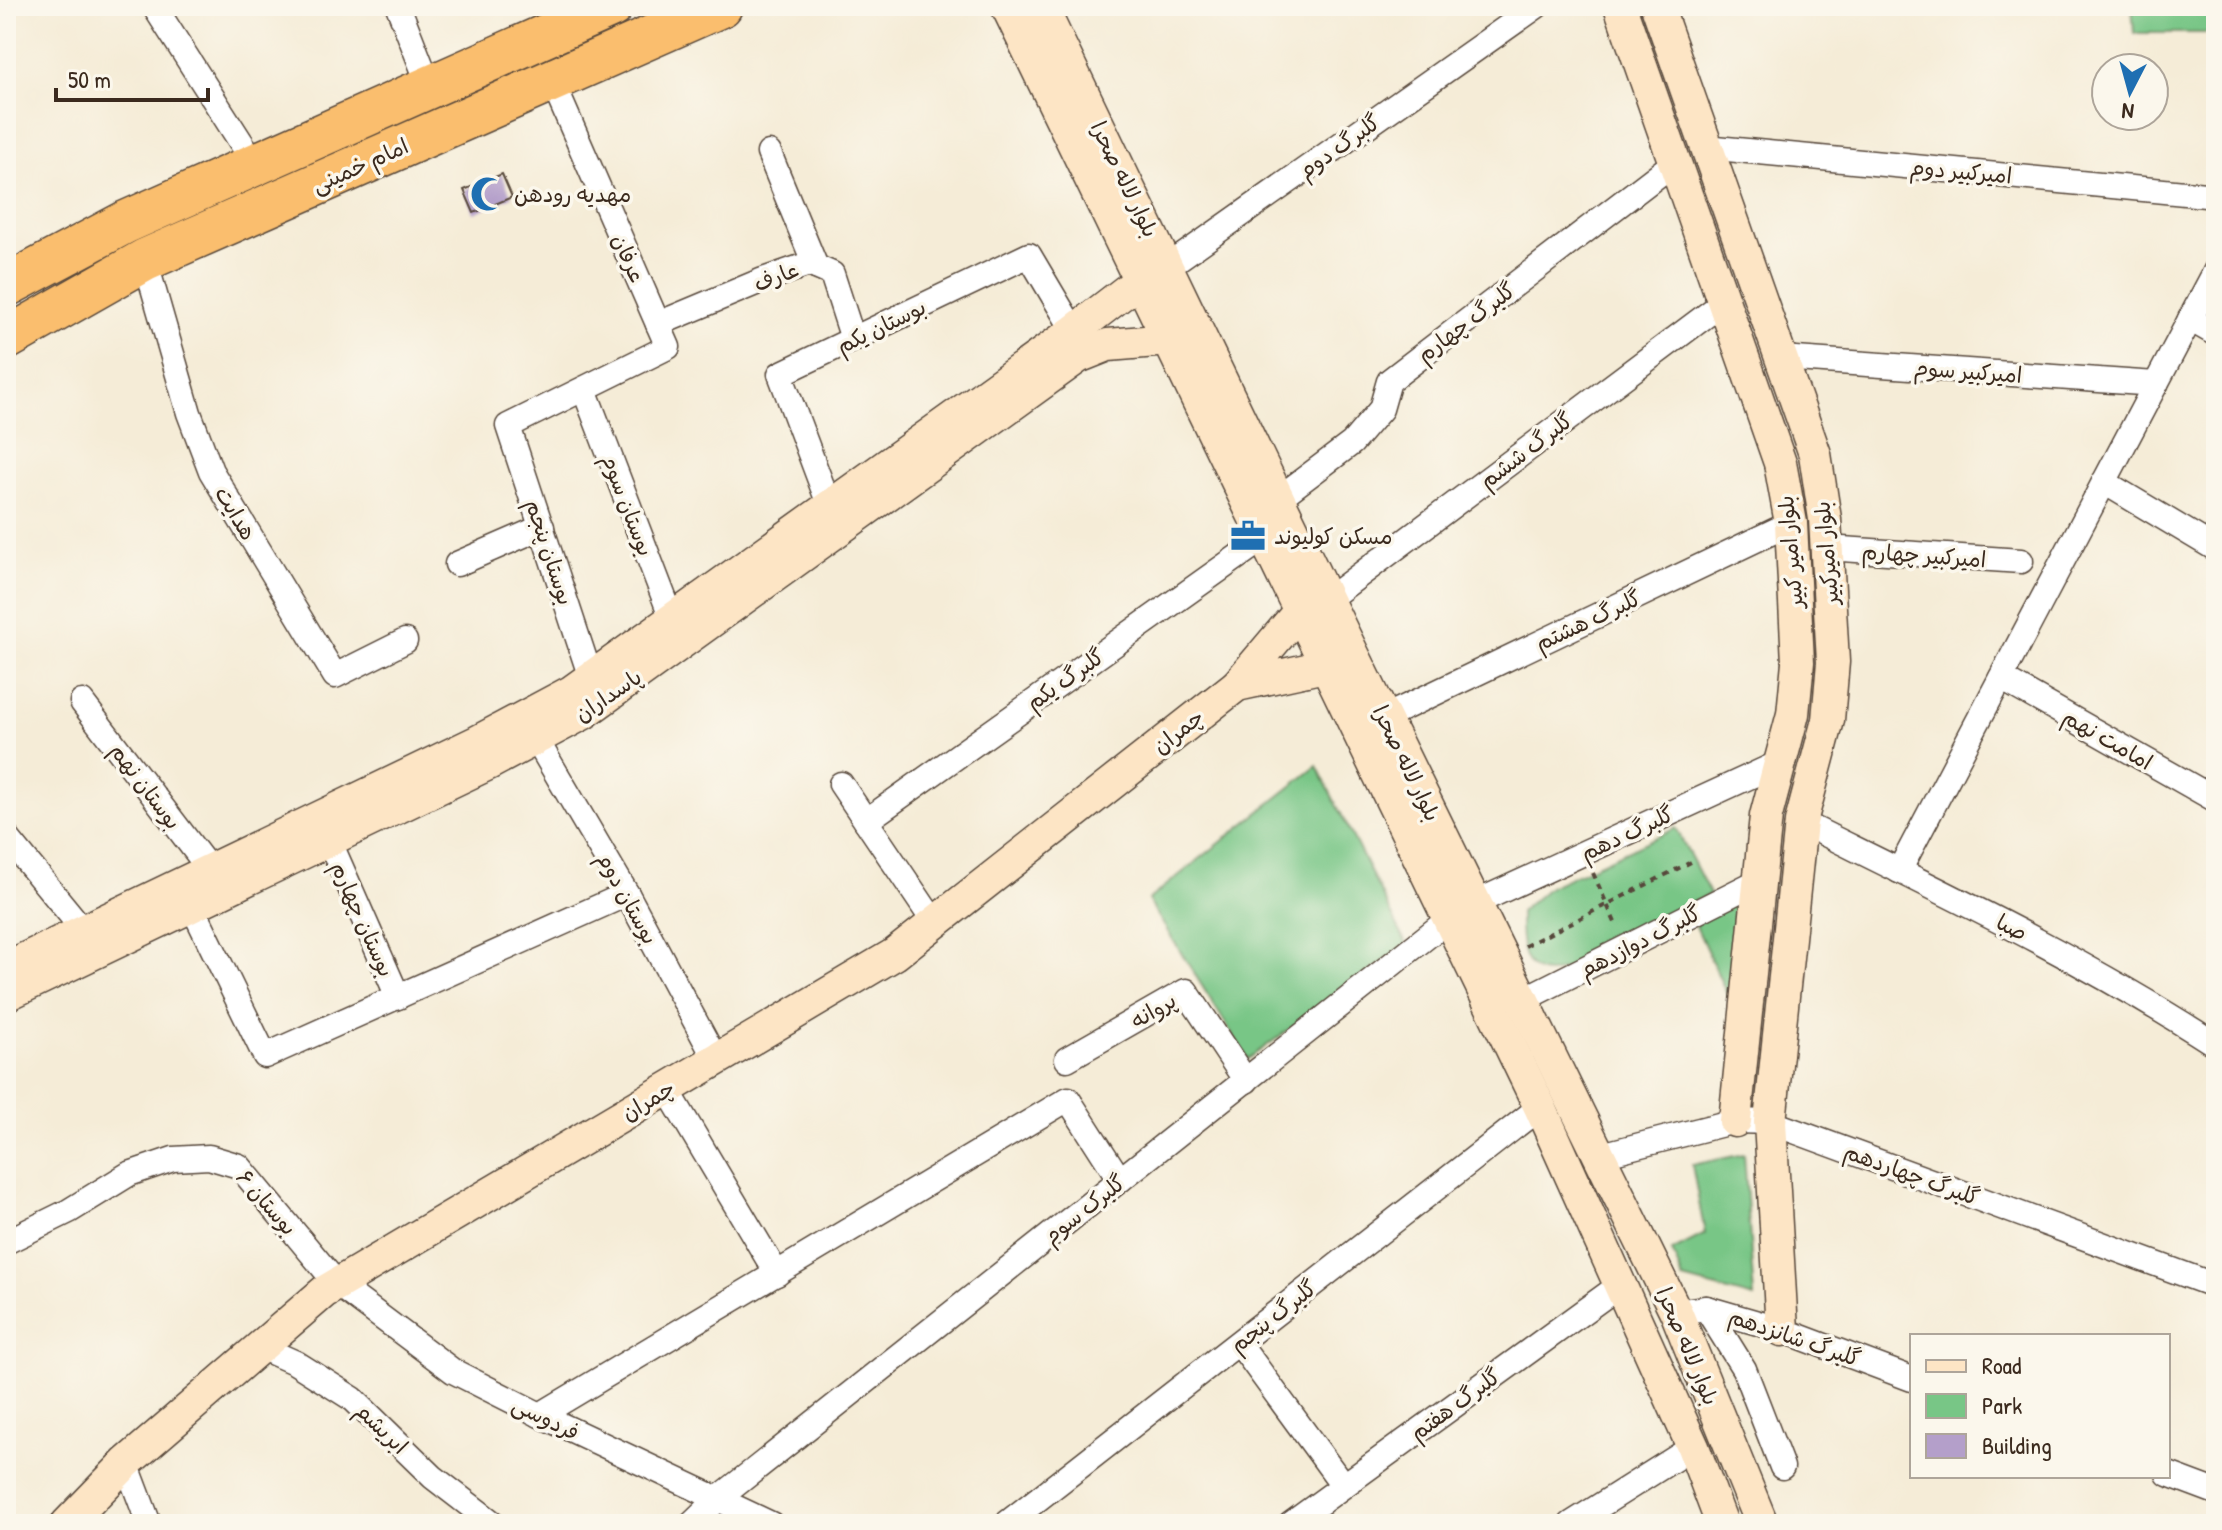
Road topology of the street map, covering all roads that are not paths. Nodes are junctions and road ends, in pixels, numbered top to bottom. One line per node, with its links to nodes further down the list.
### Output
1 (154, 6): 16 (street)
2 (398, 6): 12 (street)
3 (612, 6): 12 (highway, امام خمینی)
4 (721, 6): 10 (highway, امام خمینی)
5 (1007, 6): 21 (main road, بلوار لاله صحرا)
6 (1041, 6): 21 (main road, بلوار لاله صحرا)
7 (1537, 6): 21 (street, گلبرگ دوم)
8 (1620, 6): 15 (main road, بلوار امیر کبیر)
9 (1657, 6): 13 (main road, بلوار امیرکبیر)
10 (659, 18): 11 (highway, امام خمینی)
11 (552, 81): 18 (highway, امام خمینی); 25 (street, عرفان)
12 (429, 85): 16 (highway, امام خمینی)
13 (1706, 147): 17 (street, امیرکبیر دوم); 31 (main road, بلوار امیرکبیر)
14 (769, 153): 19 (street)
15 (1675, 162): 23 (main road, بلوار امیر کبیر); 37 (street, گلبرگ چهارم)
16 (255, 164): 22 (highway, امام خمینی)
17 (2216, 196)
18 (145, 260): 28 (highway, امام خمینی); 49 (street, هدایت)
19 (816, 267): 25 (street, عارف); 29 (street, عارف)
20 (2216, 270): 24 (street)
21 (1153, 274): 26 (main road, پاسداران); 30 (main road, بلوار لاله صحرا); 37 (main road, بلوار لاله صحرا)
22 (6, 286)
23 (1724, 302): 35 (main road, بلوار امیر کبیر); 46 (street, گلبرگ ششم)
24 (2190, 319): 27 (street); 32 (street)
25 (658, 324): 33 (street, عرفان)
26 (1074, 331): 29 (street, بوستان یکم); 38 (main road, پاسداران)
27 (2216, 334)
28 (6, 339)
29 (853, 339): 38 (street, بوستان یکم)
30 (1169, 340): 38 (main road, پاسداران); 41 (main road, بلوار لاله صحرا)
31 (1781, 358): 32 (street, امیرکبیر سوم); 34 (main road, بلوار امیرکبیر)
32 (2156, 384): 36 (street)
33 (584, 389): 40 (street, بوستان پنجم); 48 (street, بوستان سوم)
34 (1815, 454): 35 (main road); 42 (main road, بلوار امیرکبیر)
35 (1780, 463): 39 (main road, بلوار امیر کبیر)
36 (2104, 482): 43 (street); 52 (street)
37 (1279, 498): 46 (main road, بلوار لاله صحرا)
38 (837, 517): 48 (main road, پاسداران); 56 (main road, پاسداران)
39 (1791, 523): 55 (street, گلبرگ هشتم); 57 (main road, بلوار امیر کبیر)
40 (542, 527): 45 (street); 51 (street, بوستان پنجم)
41 (1264, 538): 47 (main road, بلوار لاله صحرا); 60 (street, گلبرگ یکم)
42 (1827, 548): 44 (street, امیرکبیر چهارم); 61 (main road, بلوار امیرکبیر)
43 (2216, 549)
44 (2021, 561)
45 (457, 564)
46 (1328, 599): 47 (main road, چمران); 50 (main road, بلوار لاله صحرا)
47 (1298, 613): 50 (main road, بلوار لاله صحرا); 53 (main road, چمران)
48 (673, 621): 51 (main road, پاسداران)
49 (405, 641)
50 (1338, 659): 53 (main road, چمران); 55 (main road, بلوار لاله صحرا); 69 (main road, بلوار لاله صحرا)
51 (591, 678): 64 (main road, پاسداران)
52 (2001, 678): 59 (street, امامت نهم); 65 (street)
53 (1237, 685): 70 (main road, چمران)
54 (82, 702): 64 (street, بوستان نهم)
55 (1385, 717): 69 (main road, بلوار لاله صحرا)
56 (536, 739): 63 (main road, پاسداران); 67 (street, بوستان دوم)
57 (1779, 763): 66 (main road, بلوار امیر کبیر); 69 (street, گلبرگ دهم)
58 (841, 784): 60 (street)
59 (2216, 800)
60 (866, 821): 70 (street)
61 (1801, 822): 65 (street, صبا); 83 (main road, بلوار امیرکبیر)
62 (6, 836): 71 (street)
63 (329, 840): 68 (main road, پاسداران); 74 (street, بوستان چهارم)
64 (210, 870): 71 (main road, پاسداران)
65 (1899, 871): 76 (street, صبا)
66 (1758, 881): 75 (street, گلبرگ دوازدهم); 82 (main road, بلوار امیر کبیر)
67 (627, 894): 74 (street); 78 (street, بوستان دوم)
68 (192, 906): 71 (main road, پاسداران); 74 (street)
69 (1462, 911): 75 (main road, بلوار لاله صحرا); 79 (street, گلبرک سوم); 81 (main road, بلوار لاله صحرا)
70 (934, 922): 78 (main road, چمران)
71 (89, 942): 72 (main road, پاسداران); 73 (main road, پاسداران)
72 (6, 968)
73 (6, 995)
74 (398, 997)
75 (1522, 1000): 84 (main road, بلوار لاله صحرا)
76 (2216, 1045)
77 (1067, 1059): 79 (street, پروانه)
78 (716, 1060): 80 (main road, چمران)
79 (1246, 1081): 85 (street, گلبرک سوم)
80 (667, 1089): 87 (street); 88 (main road, چمران)
81 (1540, 1107): 89 (main road, بلوار لاله صحرا); 93 (street, گلبرگ پنجم)
82 (1735, 1121): 83 (street, گلبرگ چهاردهم); 84 (street, گلبرگ چهاردهم)
83 (1770, 1122): 90 (street, گلبرگ چهاردهم); 92 (main road, بلوار امیرکبیر)
84 (1601, 1155): 91 (main road, بلوار لاله صحرا)
85 (1120, 1180): 87 (street); 103 (street, گلبرک سوم)
86 (6, 1242): 88 (street, بوستان ۶)
87 (777, 1274): 96 (street)
88 (337, 1284): 94 (main road, چمران); 96 (street, فردوسی)
89 (1620, 1285): 97 (main road, بلوار لاله صحرا); 101 (street, گلبرگ هفتم)
90 (2216, 1286)
91 (1691, 1310): 92 (street, گلبرگ شانزدهم); 99 (street); 113 (main road, بلوار لاله صحرا)
92 (1782, 1330): 95 (street, گلبرگ شانزدهم)
93 (1239, 1343): 101 (street); 109 (street, گلبرگ پنجم)
94 (260, 1347): 98 (main road, چمران); 106 (street, ابریشم)
95 (1910, 1378)
96 (540, 1415): 103 (street, فردوسی)
97 (1693, 1447): 111 (street); 112 (main road, بلوار لاله صحرا)
98 (126, 1463): 104 (main road, چمران); 105 (street)
99 (1782, 1467)
100 (2170, 1475): 102 (street)
101 (1343, 1485): 110 (street, گلبرگ هفتم)
102 (2216, 1492)
103 (719, 1498): 107 (street, گلبرک سوم); 108 (street, فردوسی)
104 (67, 1524)
105 (149, 1524)
106 (494, 1524)
107 (692, 1524)
108 (771, 1524)
109 (1006, 1524)
110 (1291, 1524)
111 (1571, 1524)
112 (1722, 1524)
113 (1762, 1524)

